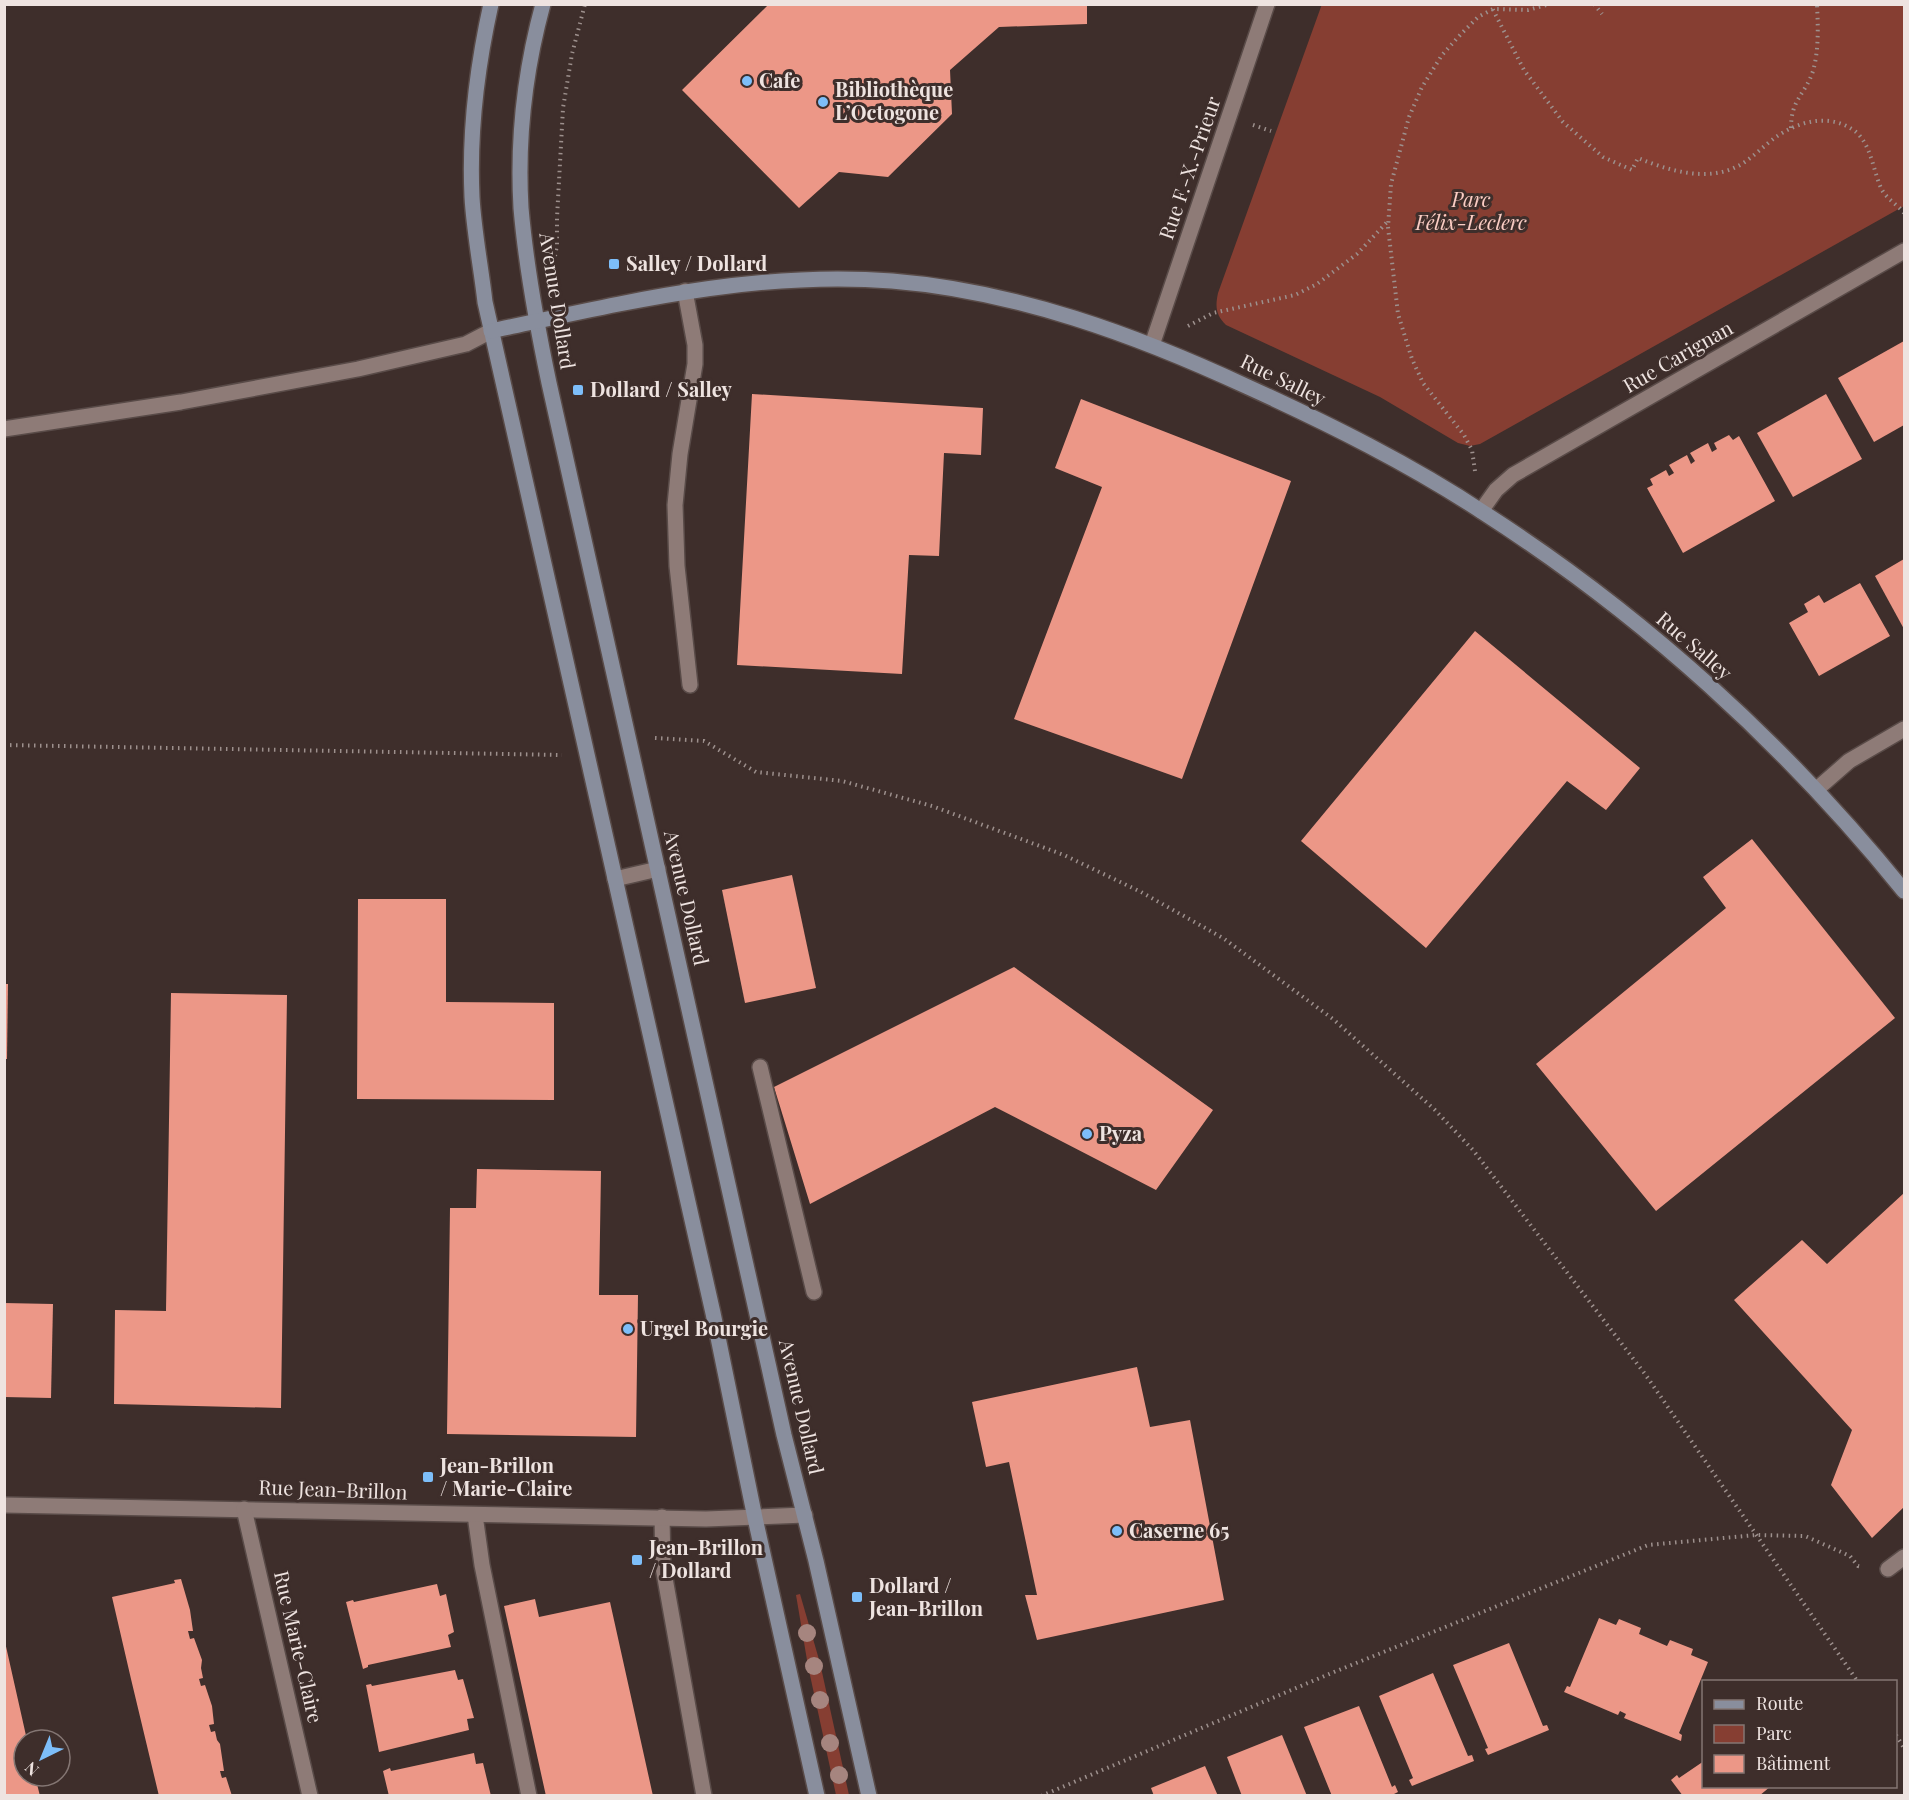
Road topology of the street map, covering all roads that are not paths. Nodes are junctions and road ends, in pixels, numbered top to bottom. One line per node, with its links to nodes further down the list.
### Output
1 (491, 4): 7 (main road)
2 (543, 4): 6 (main road, Avenue Dollard)
3 (1268, 4): 8 (street, Rue F.-X.-Prieur)
4 (1905, 251): 10 (street, Rue Carignan)
5 (685, 291): 6 (main road, Rue Salley); 8 (main road, Rue Salley); 11 (street)
6 (538, 321): 7 (main road, Rue Salley); 14 (main road, Avenue Dollard)
7 (491, 331): 9 (street); 15 (main road)
8 (1152, 345): 10 (main road, Rue Salley)
9 (4, 429)
10 (1481, 510): 13 (main road, Rue Salley)
11 (690, 685)
12 (1905, 729): 13 (street)
13 (1817, 789): 16 (main road, Rue Salley)
14 (658, 869): 15 (street); 22 (main road, Avenue Dollard)
15 (615, 879): 24 (main road)
16 (1905, 891)
17 (760, 1067): 18 (street)
18 (814, 1292)
19 (4, 1505): 20 (street, Rue Jean-Brillon)
20 (244, 1509): 21 (street, Rue Jean-Brillon); 27 (street, Rue Marie-Claire)
21 (475, 1515): 23 (street, Rue Jean-Brillon); 28 (street)
22 (805, 1515): 24 (street, Rue Jean-Brillon); 31 (main road, Avenue Dollard)
23 (662, 1517): 24 (street, Rue Jean-Brillon); 29 (street)
24 (755, 1518): 30 (main road)
25 (1905, 1557): 26 (street)
26 (1888, 1569)
27 (310, 1796)
28 (528, 1796)
29 (704, 1796)
30 (817, 1796)
31 (869, 1796)

